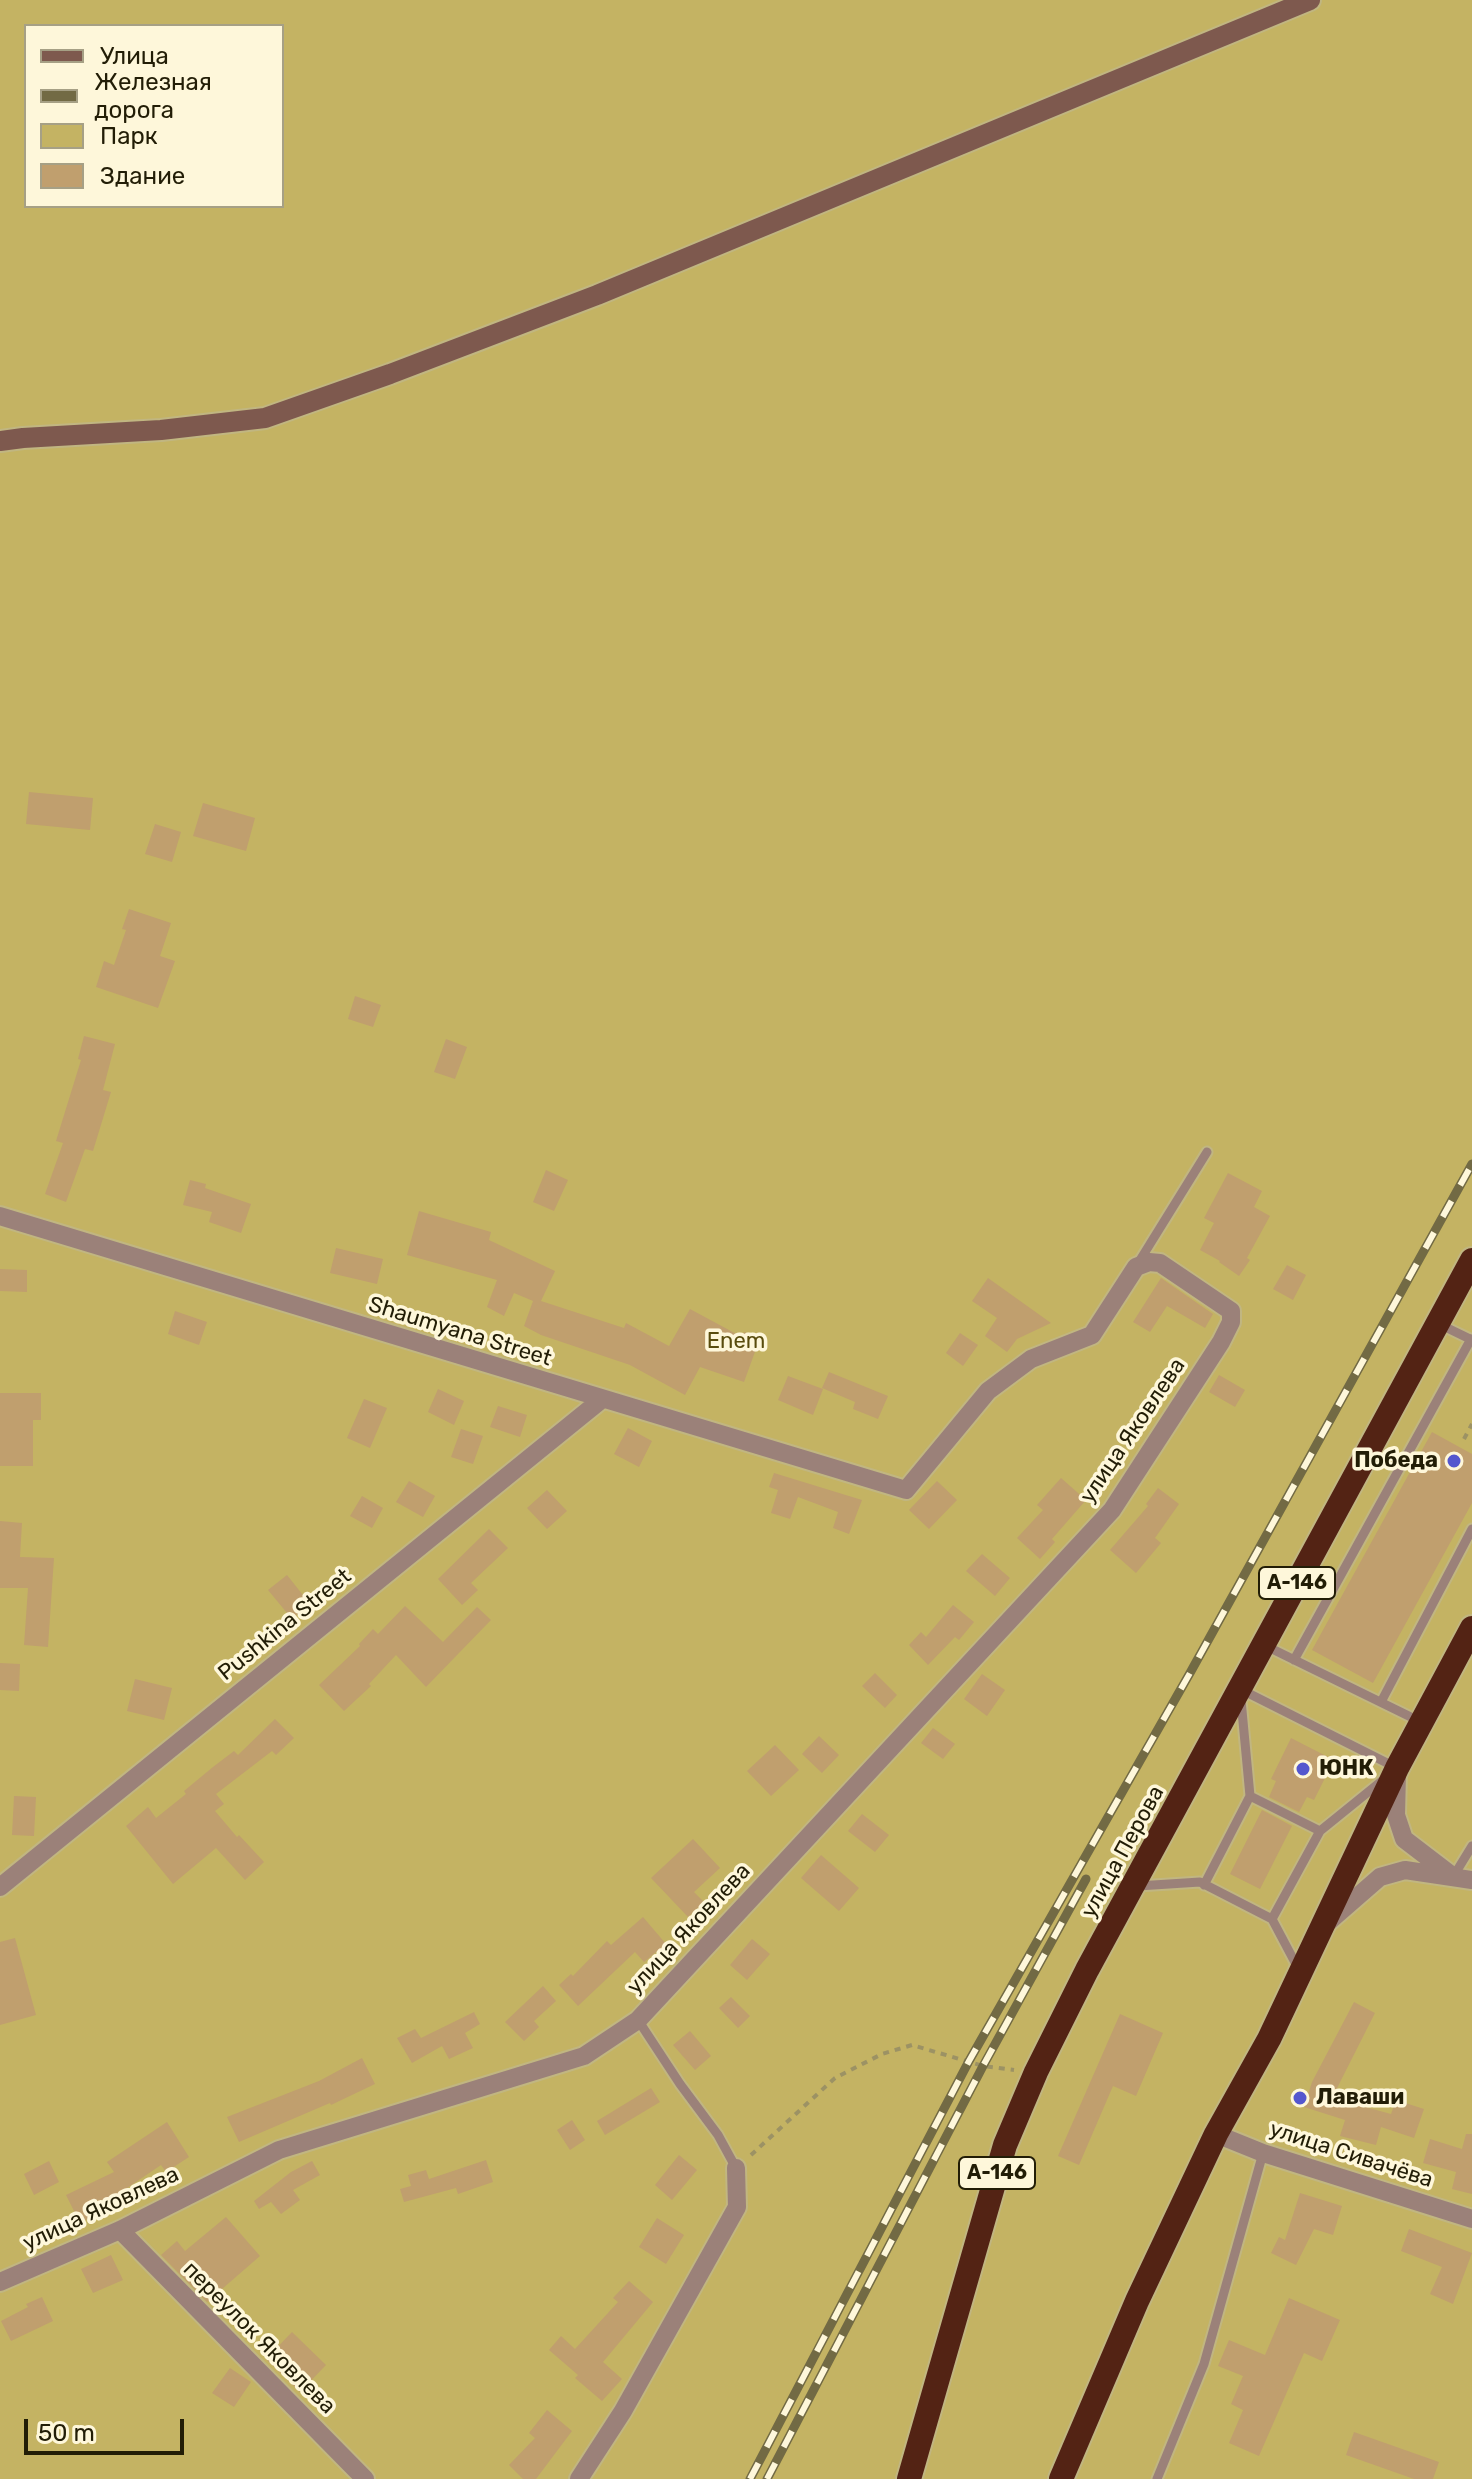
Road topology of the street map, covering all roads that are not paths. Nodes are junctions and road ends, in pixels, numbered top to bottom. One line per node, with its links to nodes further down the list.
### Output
1 (1310, 0): 3 (street)
2 (0, 427): 3 (street)
3 (23, 438): 4 (street)
4 (0, 441)
5 (1207, 1152): 7 (lane)
6 (0, 1216): 11 (street, Shaumyana Street)
7 (1136, 1267): 11 (street, Shaumyana Street); 30 (street, улица Яковлева)
8 (1468, 1271): 9 (highway, улица Перова / А-146)
9 (1437, 1323): 10 (lane); 13 (highway, улица Перова / А-146)
10 (1471, 1340): 15 (lane)
11 (601, 1400): 26 (street, Pushkina Street)
12 (1472, 1529): 17 (lane)
13 (1263, 1645): 15 (lane); 16 (highway, улица Перова / А-146)
14 (1466, 1645): 18 (highway)
15 (1294, 1660): 17 (lane)
16 (1240, 1689): 19 (lane); 20 (lane); 25 (highway, улица Перова / А-146)
17 (1381, 1702): 18 (lane)
18 (1421, 1722): 19 (highway)
19 (1397, 1768): 21 (lane); 23 (street); 28 (highway)
20 (1250, 1796): 21 (lane); 24 (lane)
21 (1320, 1831): 27 (lane)
22 (1472, 1846): 23 (lane)
23 (1463, 1878): 28 (street)
24 (1204, 1885): 25 (lane); 27 (lane)
25 (1134, 1886): 39 (highway, улица Перова / А-146)
26 (0, 1887)
27 (1272, 1919): 29 (lane)
28 (1324, 1926): 29 (highway)
29 (1301, 1973): 31 (highway)
30 (638, 2020): 33 (lane); 35 (street, улица Яковлева)
31 (1216, 2134): 32 (street, улица Сивачёва); 40 (highway)
32 (1263, 2153): 34 (street, улица Сивачёва); 41 (lane)
33 (736, 2168): 38 (street)
34 (1472, 2219)
35 (120, 2230): 36 (street, улица Яковлева); 37 (street, переулок Яковлева)
36 (0, 2282)
37 (365, 2479)
38 (579, 2479)
39 (909, 2479)
40 (1061, 2479)
41 (1157, 2479)

